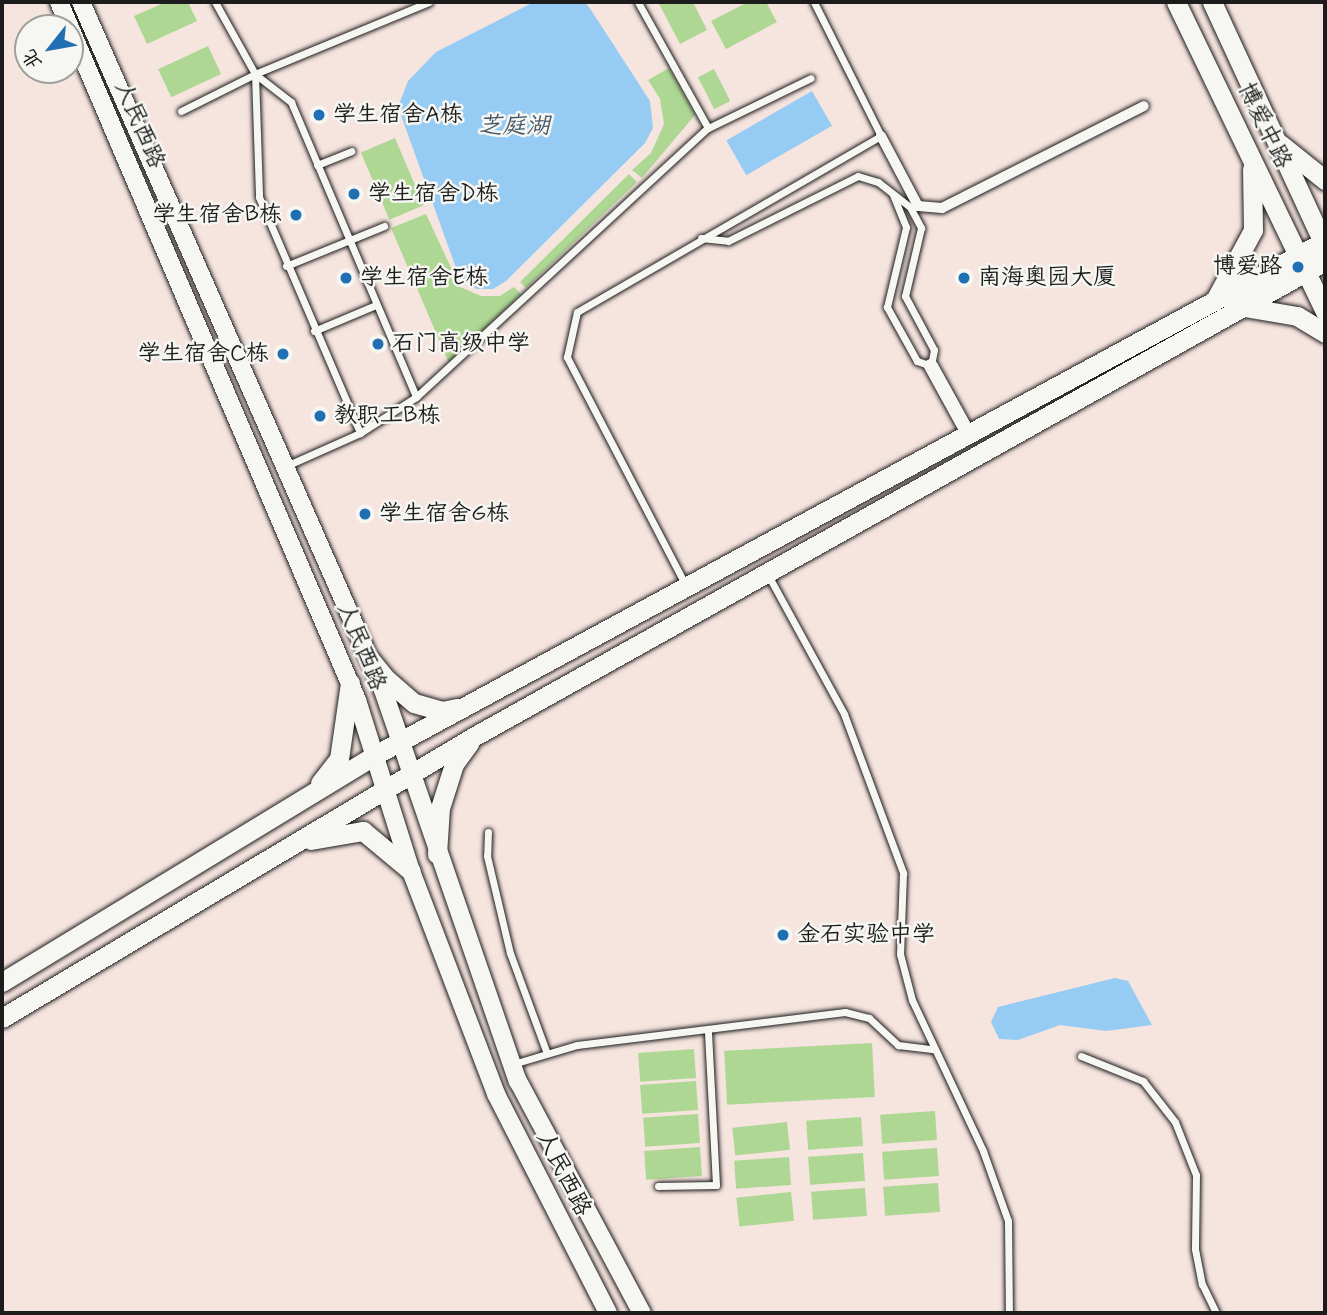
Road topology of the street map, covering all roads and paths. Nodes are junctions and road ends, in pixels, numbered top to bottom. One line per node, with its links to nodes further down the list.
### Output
1 (59, 2): 41 (street, 人民西路)
2 (82, 2): 37 (street)
3 (215, 2): 9 (lane)
4 (429, 2): 9 (lane)
5 (638, 2): 13 (lane)
6 (814, 2): 14 (lane)
7 (1176, 2): 17 (main road, 博爱中路)
8 (1212, 2): 15 (main road, 博爱中路)
9 (255, 74): 12 (lane); 18 (lane); 26 (lane)
10 (811, 78): 13 (lane)
11 (1144, 106): 14 (street)
12 (181, 111)
13 (708, 128): 34 (lane)
14 (881, 136): 22 (lane)
15 (1276, 141): 19 (main road); 24 (main road, 博爱中路)
16 (351, 151): 18 (lane)
17 (1252, 157): 25 (main road, 博爱中路); 27 (main road)
18 (317, 165): 23 (lane)
19 (1325, 180)
20 (893, 195): 22 (lane); 33 (lane); 33 (lane)
21 (384, 226): 23 (lane)
22 (701, 237): 39 (lane)
23 (349, 239): 26 (lane); 28 (lane)
24 (1325, 248): 25 (main road)
25 (1303, 264): 27 (main road); 29 (main road); 30 (main road)
26 (286, 266): 31 (lane)
27 (1215, 301): 36 (main road)
28 (376, 305): 31 (lane); 34 (lane)
29 (1244, 307): 32 (main road); 38 (main road)
30 (1325, 312)
31 (314, 331): 35 (lane)
32 (1325, 333)
33 (931, 366): 36 (street)
34 (416, 397): 35 (lane)
35 (360, 433): 37 (lane)
36 (968, 435): 39 (main road)
37 (283, 467): 40 (street)
38 (767, 573): 43 (main road); 56 (lane)
39 (686, 588): 42 (main road)
40 (369, 658): 42 (main road); 44 (street)
41 (350, 683): 45 (street, 人民西路); 48 (main road)
42 (466, 706): 44 (main road)
43 (473, 737): 46 (main road); 51 (main road)
44 (400, 741): 45 (main road); 46 (street)
45 (375, 755): 47 (street, 人民西路); 48 (main road)
46 (411, 774): 47 (main road); 51 (street)
47 (386, 788): 50 (main road); 52 (street, 人民西路)
48 (311, 794): 53 (main road)
49 (488, 832): 57 (lane)
50 (286, 847): 52 (main road); 54 (main road)
51 (437, 854): 59 (street)
52 (411, 871): 61 (street, 人民西路)
53 (2, 982)
54 (2, 1018)
55 (708, 1030): 56 (lane); 57 (lane); 60 (lane)
56 (932, 1049): 63 (lane)
57 (546, 1051): 59 (lane)
58 (1081, 1056): 64 (lane)
59 (512, 1064): 62 (street)
60 (657, 1186)
61 (608, 1313)
62 (642, 1313)
63 (1009, 1313)
64 (1216, 1313)

